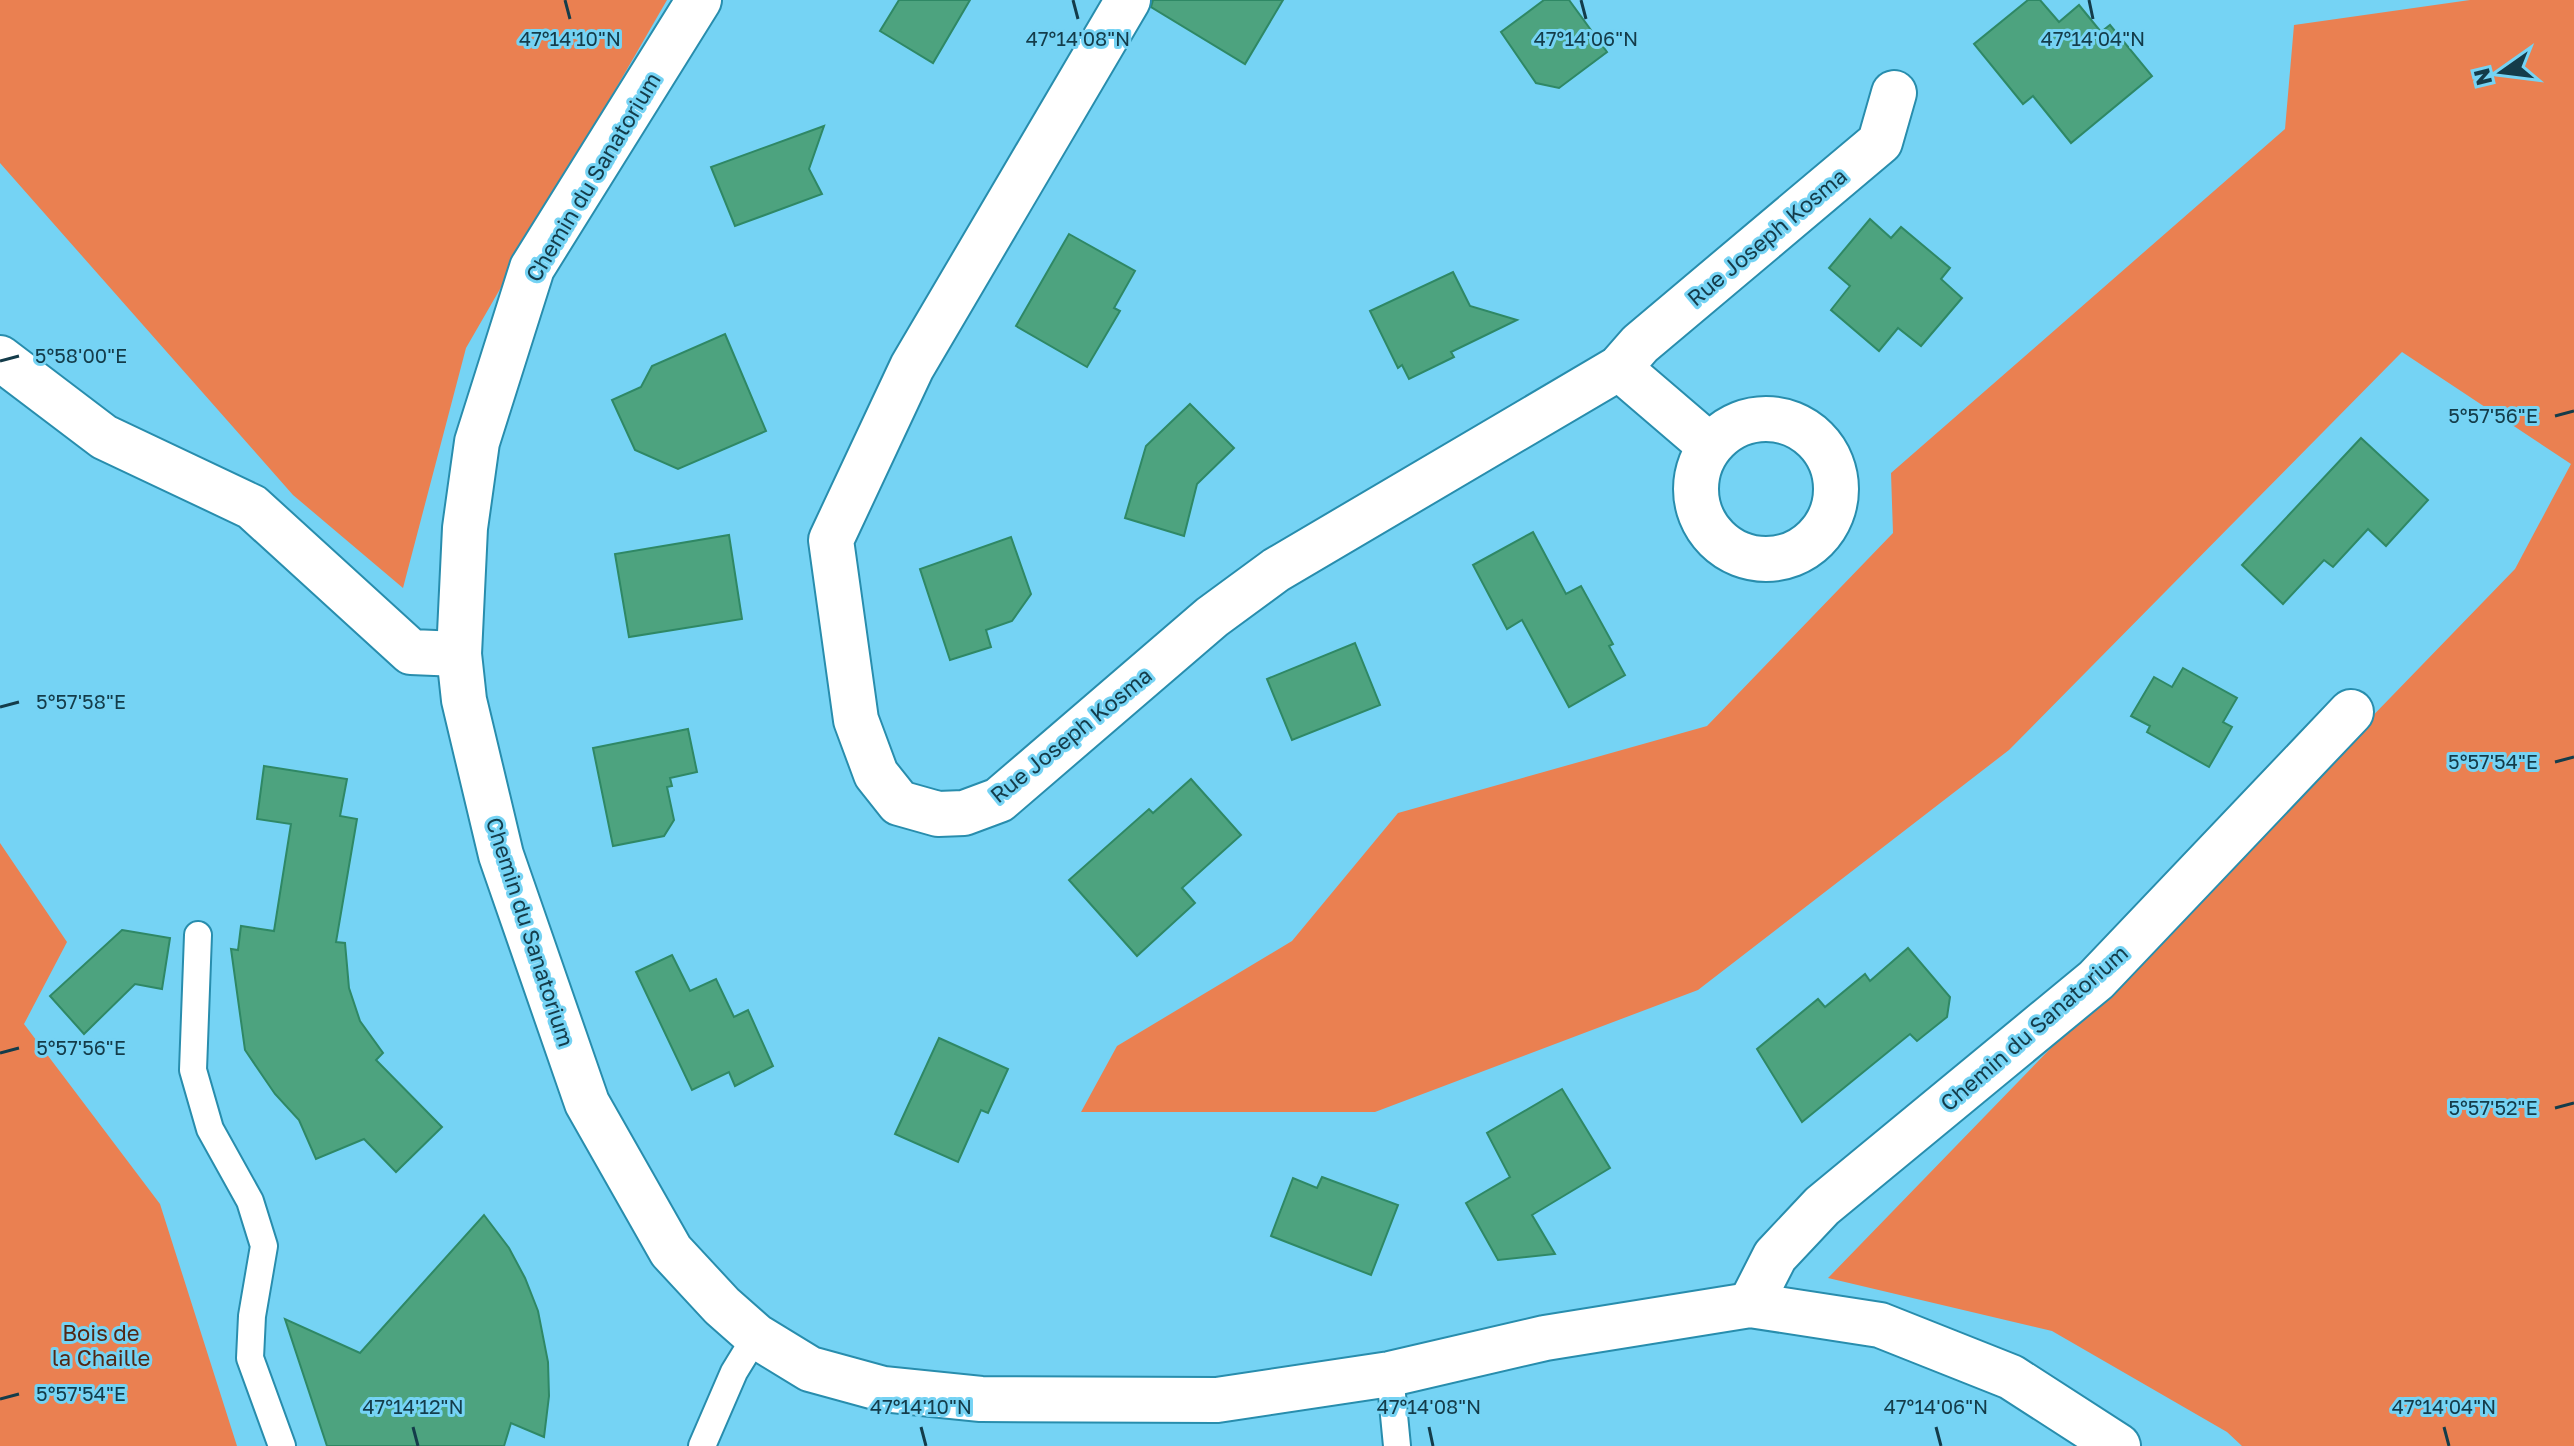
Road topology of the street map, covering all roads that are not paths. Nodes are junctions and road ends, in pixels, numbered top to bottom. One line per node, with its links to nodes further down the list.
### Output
1 (699, 0): 7 (street, Chemin du Sanatorium)
2 (1128, 0): 5 (street, Rue Joseph Kosma)
3 (1894, 93): 5 (street, Rue Joseph Kosma)
4 (0, 358): 7 (street)
5 (1619, 368): 6 (street)
6 (1710, 446)
7 (459, 654): 11 (street, Chemin du Sanatorium)
8 (2351, 712): 10 (street, Chemin du Sanatorium)
9 (198, 935): 13 (lane)
10 (1750, 1305): 12 (street, Chemin du Sanatorium); 16 (street, Chemin du Sanatorium)
11 (756, 1336): 12 (street, Chemin du Sanatorium); 14 (lane)
12 (1390, 1374): 15 (lane)
13 (282, 1446)
14 (702, 1446)
15 (1397, 1446)
16 (2118, 1446)

